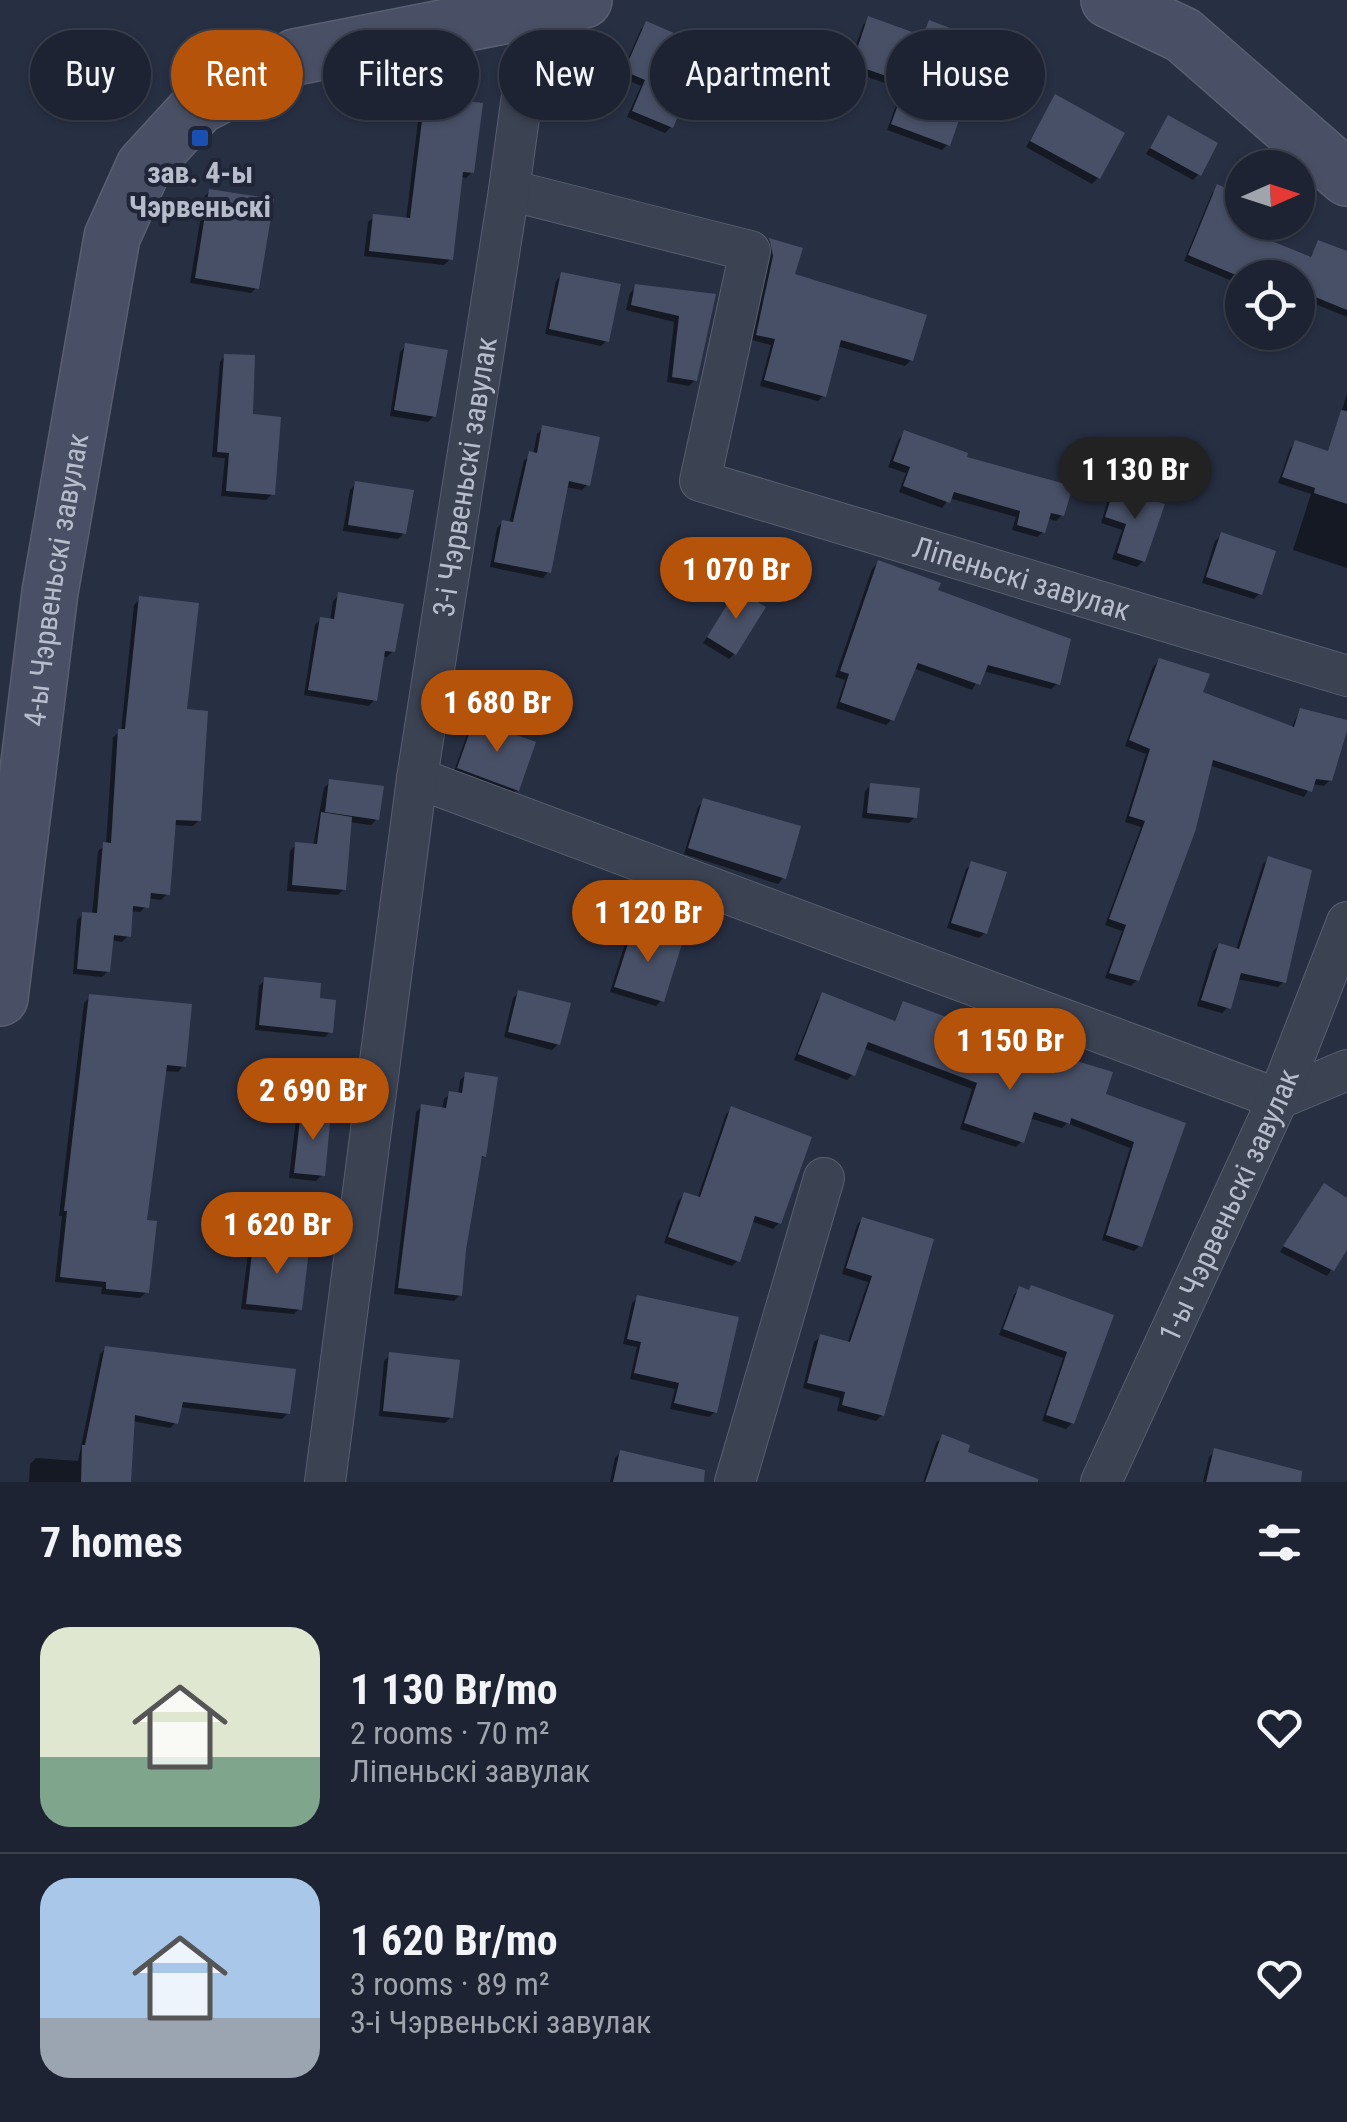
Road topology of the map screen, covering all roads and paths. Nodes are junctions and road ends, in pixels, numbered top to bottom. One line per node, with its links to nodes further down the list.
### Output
1 (1109, 0): 3 (street)
2 (559, 4): 4 (street, 3-і Чэрвеньскі завулак); 8 (street, 4-ы Чэрвеньскі завулак)
3 (1347, 178)
4 (509, 190): 5 (street, Ліпеньскі завулак); 6 (street, 3-і Чэрвеньскі завулак)
5 (1347, 676)
6 (417, 778): 10 (street); 12 (street, 3-і Чэрвеньскі завулак)
7 (1347, 922): 10 (street, 1-ы Чэрвеньскі завулак)
8 (0, 998)
9 (1347, 1070): 10 (street)
10 (1278, 1099): 14 (street, 1-ы Чэрвеньскі завулак)
11 (824, 1178): 13 (street)
12 (325, 1482)
13 (735, 1482)
14 (1102, 1482)

